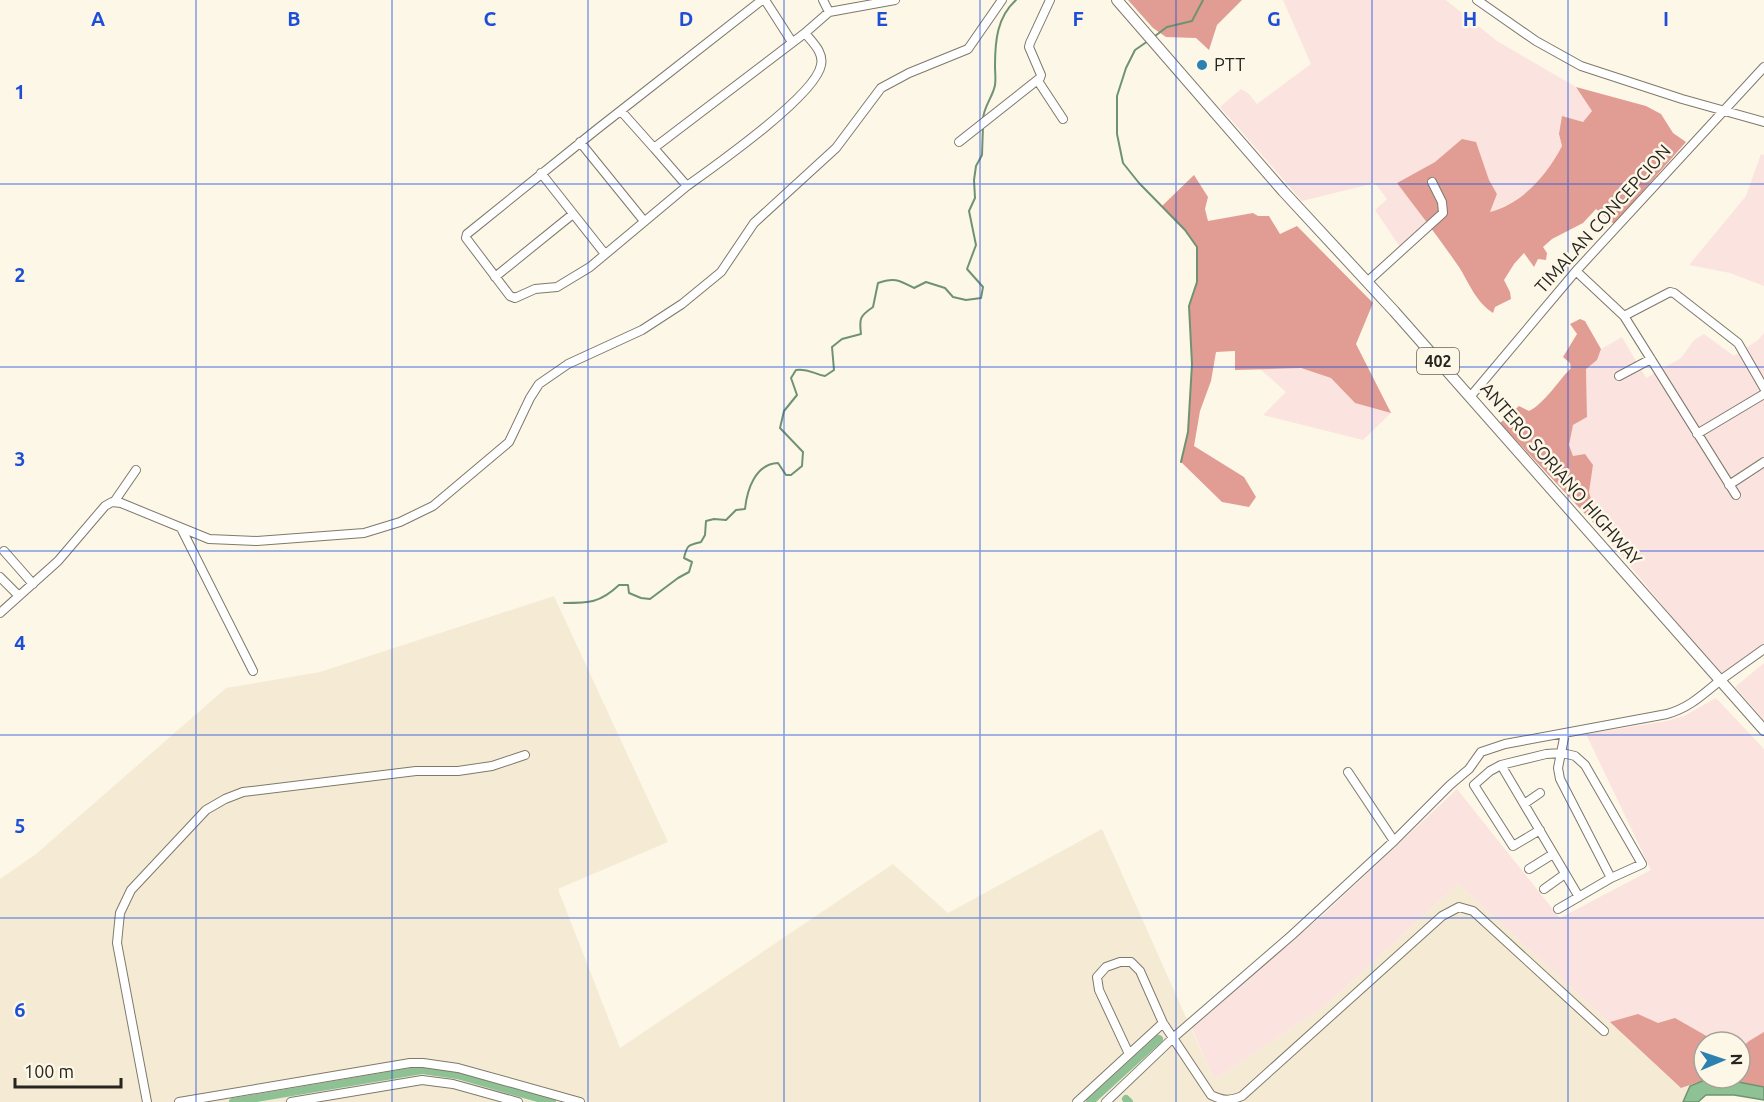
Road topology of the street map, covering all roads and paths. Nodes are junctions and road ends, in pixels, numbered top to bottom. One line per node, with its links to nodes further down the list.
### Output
1 (779, 0): 9 (street)
2 (823, 0): 10 (street)
3 (889, 0): 4 (street); 10 (street)
4 (895, 0)
5 (1002, 0): 43 (street)
6 (1050, 0): 14 (street)
7 (1117, 0): 30 (main road, ANTERO SORIANO HIGHWAY / 402)
8 (1477, 0): 16 (street)
9 (766, 2): 12 (street); 15 (street)
10 (830, 12): 11 (street)
11 (805, 33): 12 (street); 24 (street)
12 (792, 42): 21 (street)
13 (1764, 67): 16 (street, TIMALAN CONCEPCION)
14 (1038, 81): 17 (street); 20 (street)
15 (621, 111): 19 (street); 21 (street)
16 (1723, 111): 18 (street); 28 (street, TIMALAN CONCEPCION)
17 (1063, 119)
18 (1764, 122)
19 (580, 142): 22 (street); 26 (street)
20 (959, 142)
21 (654, 148): 24 (street)
22 (541, 173): 25 (street); 29 (street)
23 (1432, 182): 30 (street)
24 (687, 186): 26 (street)
25 (573, 214): 27 (street); 29 (street)
26 (644, 221): 27 (street)
27 (605, 254): 29 (street)
28 (1576, 271): 31 (street); 36 (street, TIMALAN CONCEPCION)
29 (495, 277)
30 (1366, 282): 36 (main road, ANTERO SORIANO HIGHWAY / 402)
31 (1624, 316): 32 (street); 34 (street)
32 (1651, 359): 33 (street); 37 (street)
33 (1619, 376)
34 (1764, 388)
35 (1764, 394): 37 (street)
36 (1470, 397): 51 (main road, ANTERO SORIANO HIGHWAY / 402)
37 (1697, 434): 40 (street)
38 (1764, 462): 40 (street)
39 (136, 470): 42 (street)
40 (1729, 485): 41 (street)
41 (1736, 495)
42 (114, 502): 43 (street); 46 (street)
43 (181, 528): 50 (street)
44 (4, 551): 46 (street)
45 (0, 577): 47 (street)
46 (33, 584): 47 (street)
47 (19, 596): 48 (street)
48 (0, 613)
49 (1764, 649): 51 (street)
50 (253, 671)
51 (1721, 680): 52 (main road, ANTERO SORIANO HIGHWAY / 402); 53 (street)
52 (1764, 730)
53 (1565, 733): 54 (street); 61 (street)
54 (1562, 753): 56 (street); 65 (street); 65 (street)
55 (525, 755): 73 (street)
56 (1501, 765): 59 (street); 60 (street)
57 (1348, 772): 61 (street)
58 (1540, 793): 59 (street)
59 (1524, 804): 60 (street)
60 (1540, 830): 62 (street)
61 (1394, 841): 71 (street)
62 (1553, 854): 63 (street); 64 (street)
63 (1529, 869)
64 (1565, 874): 66 (street); 67 (street)
65 (1611, 878): 67 (street)
66 (1544, 889)
67 (1579, 897): 68 (street)
68 (1558, 909)
69 (1163, 1023): 71 (street); 72 (street); 72 (street)
70 (1604, 1031): 71 (street)
71 (1173, 1038): 79 (street)
72 (1129, 1054): 78 (street)
73 (147, 1102)
74 (179, 1102): 77 (street)
75 (291, 1102): 76 (street)
76 (518, 1102)
77 (580, 1102)
78 (1077, 1102)
79 (1106, 1102)

